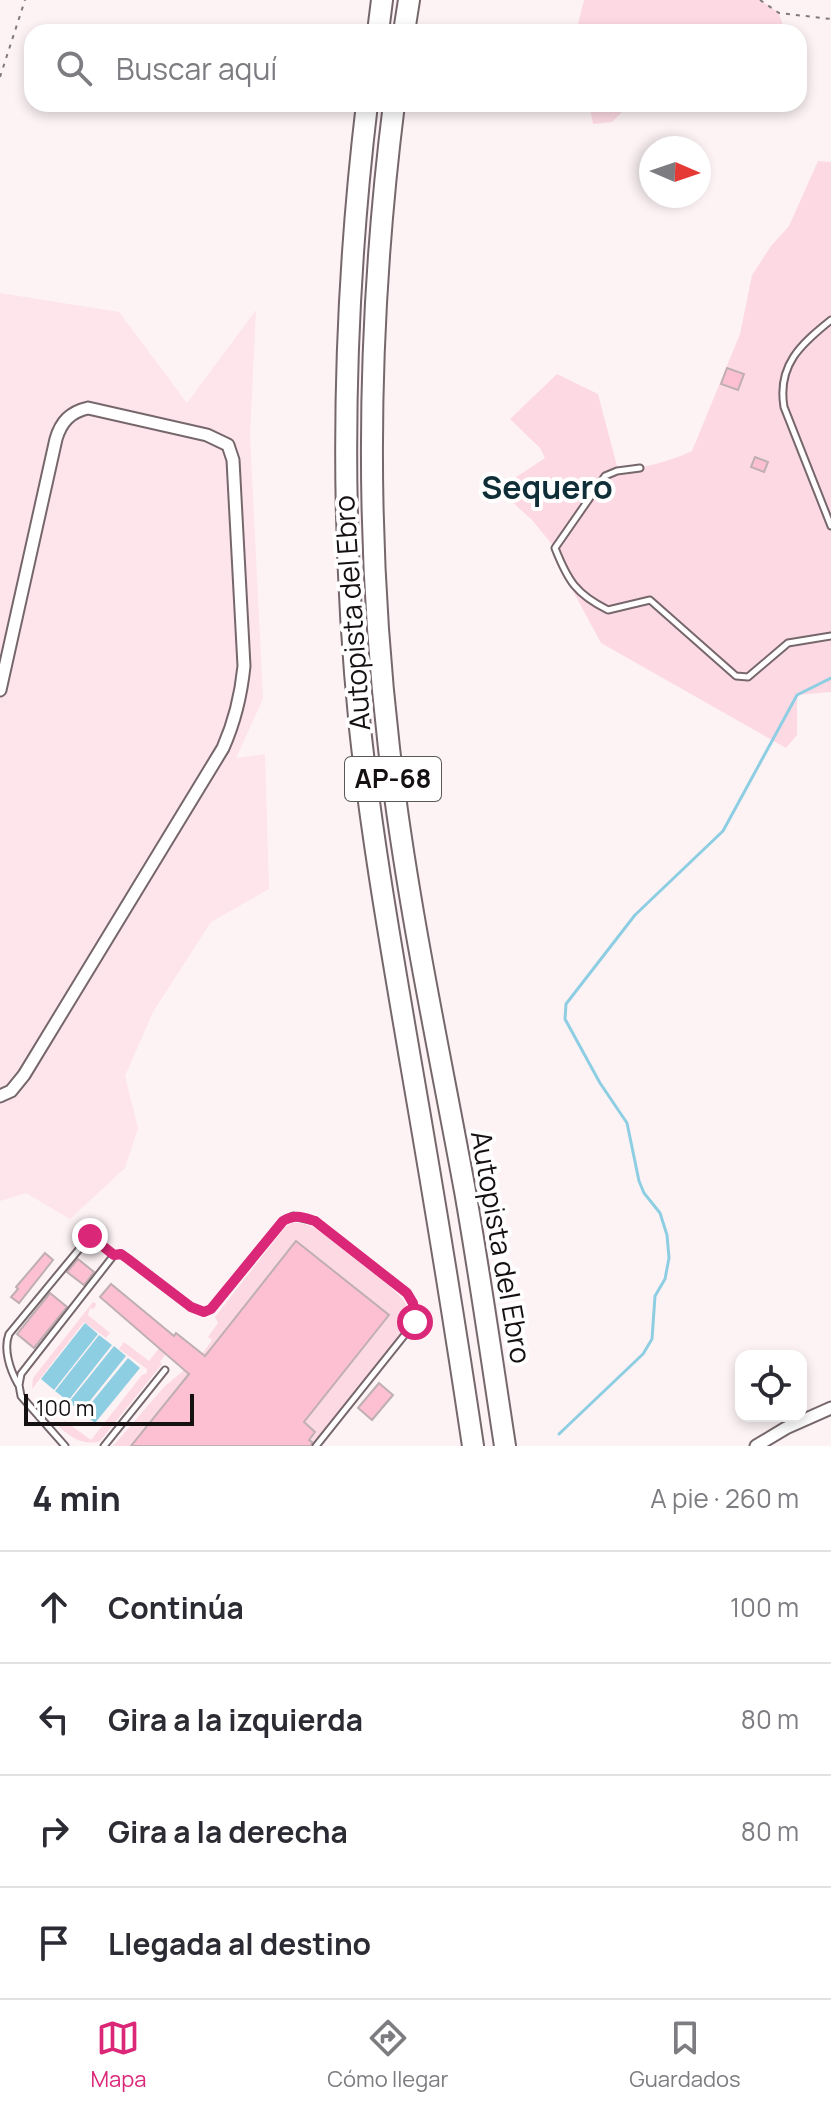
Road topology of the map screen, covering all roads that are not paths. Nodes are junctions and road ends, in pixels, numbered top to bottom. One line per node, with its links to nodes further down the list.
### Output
1 (382, 0): 3 (highway)
2 (409, 0): 4 (highway)
3 (379, 24)
4 (405, 24)
5 (366, 112): 20 (highway, Autopista del Ebro / AP-68)
6 (393, 112): 21 (highway, Autopista del Ebro / AP-68)
7 (831, 320): 9 (lane)
8 (640, 468): 10 (lane)
9 (831, 526)
10 (831, 636)
11 (0, 690): 12 (street)
12 (0, 1096)
13 (114, 1255): 15 (lane); 15 (lane); 19 (lane)
14 (165, 1370): 18 (lane)
15 (19, 1385): 17 (lane)
16 (831, 1408): 22 (street)
17 (67, 1445)
18 (104, 1446)
19 (316, 1446)
20 (473, 1446)
21 (505, 1446)
22 (756, 1446)

